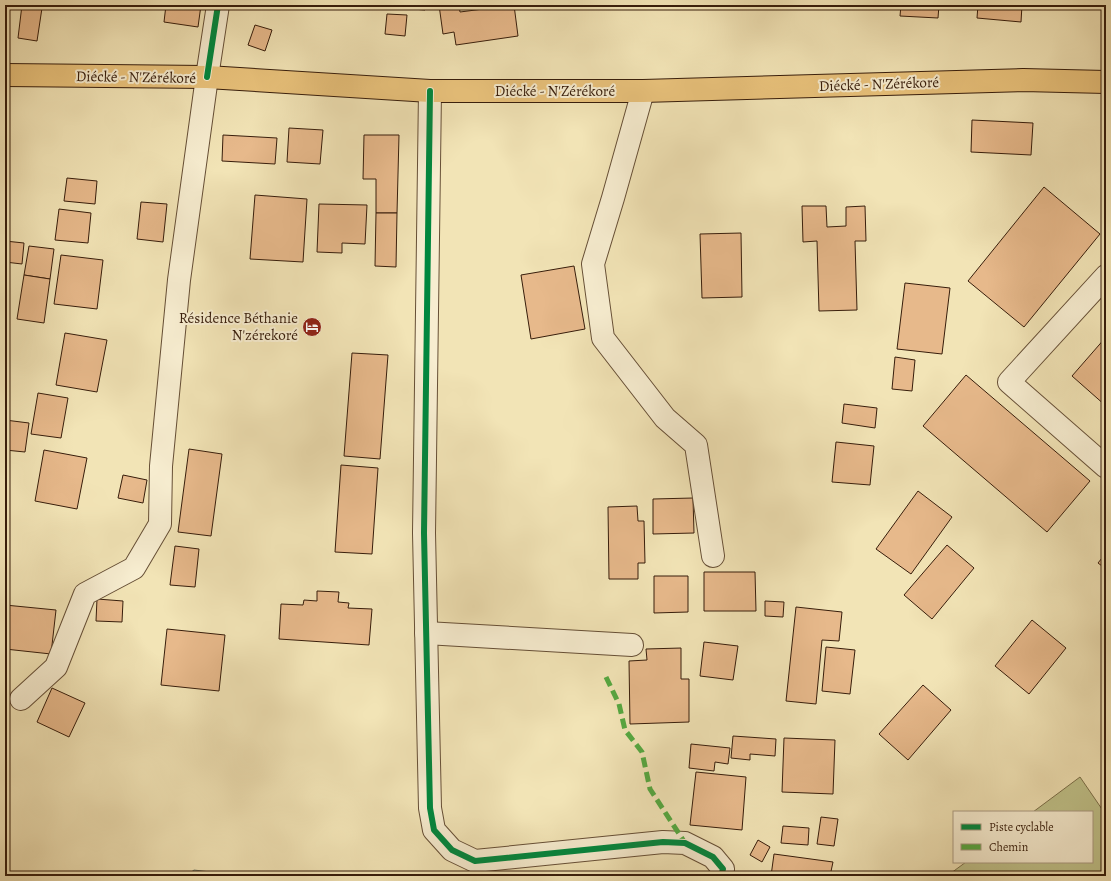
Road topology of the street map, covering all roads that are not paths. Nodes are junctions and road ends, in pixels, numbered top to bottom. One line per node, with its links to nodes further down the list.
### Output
1 (218, 5): 3 (street)
2 (5, 75): 3 (highway, Diécké - N'Zérékoré)
3 (207, 77): 5 (highway, Diécké - N'Zérékoré); 12 (street)
4 (1106, 82): 6 (highway, Diécké - N'Zérékoré)
5 (430, 91): 6 (highway, Diécké - N'Zérékoré); 10 (street)
6 (644, 91): 9 (street)
7 (1106, 276): 8 (street)
8 (1106, 468)
9 (713, 556)
10 (426, 633): 11 (street); 13 (street)
11 (632, 645)
12 (21, 699)
13 (721, 876)

